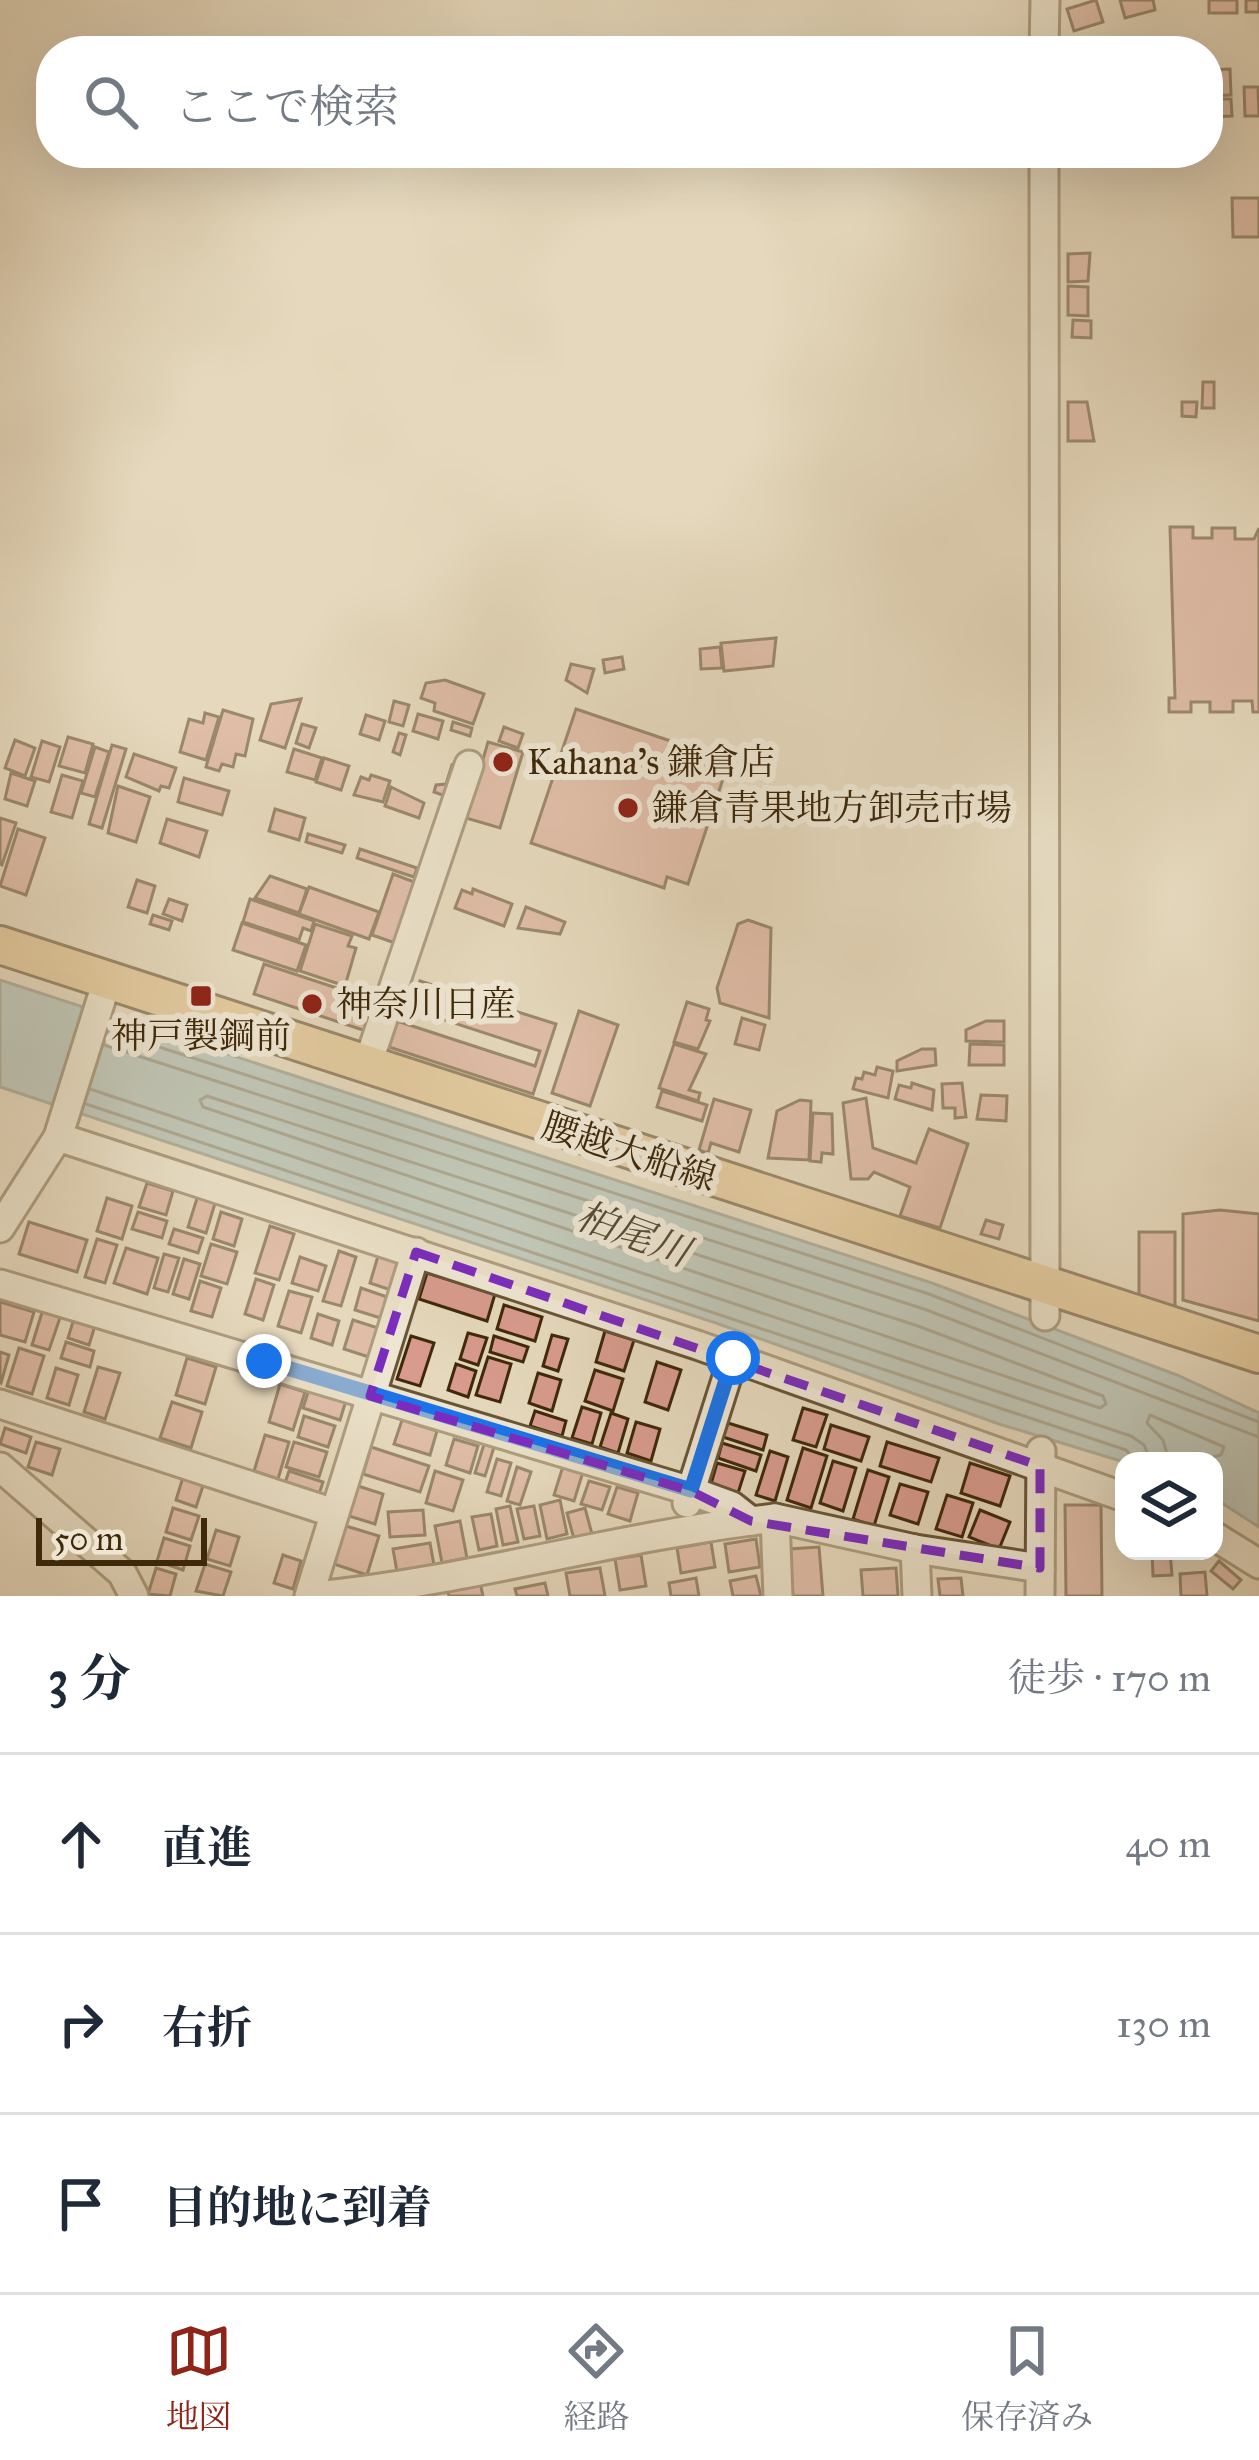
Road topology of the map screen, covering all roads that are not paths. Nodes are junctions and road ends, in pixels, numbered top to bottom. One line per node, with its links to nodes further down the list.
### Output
1 (1048, 1): 2 (street)
2 (1045, 36)
3 (1044, 168): 12 (street)
4 (469, 765): 7 (street)
5 (0, 945): 6 (main road, 腰越大船線)
6 (103, 992): 7 (main road, 腰越大船線); 8 (street)
7 (367, 1066): 12 (main road, 腰越大船線)
8 (61, 1130): 9 (street); 10 (street)
9 (0, 1228)
10 (416, 1252): 14 (street); 15 (street)
11 (0, 1284): 15 (street)
12 (1046, 1302): 13 (main road, 腰越大船線)
13 (1259, 1354)
14 (733, 1358): 17 (street); 19 (street)
15 (370, 1396): 19 (street); 21 (street)
16 (0, 1404): 21 (street)
17 (1041, 1458): 20 (street); 27 (street)
18 (0, 1467): 29 (street)
19 (691, 1490): 22 (street); 23 (street)
20 (1115, 1493)
21 (334, 1513): 30 (street)
22 (763, 1519): 23 (street); 25 (street); 31 (street)
23 (678, 1530): 28 (street)
24 (1223, 1542): 26 (street)
25 (915, 1549): 27 (street); 32 (street)
26 (1259, 1564)
27 (1040, 1582)
28 (414, 1591): 30 (street)
29 (134, 1596)
30 (311, 1596)
31 (778, 1596)
32 (917, 1596)

